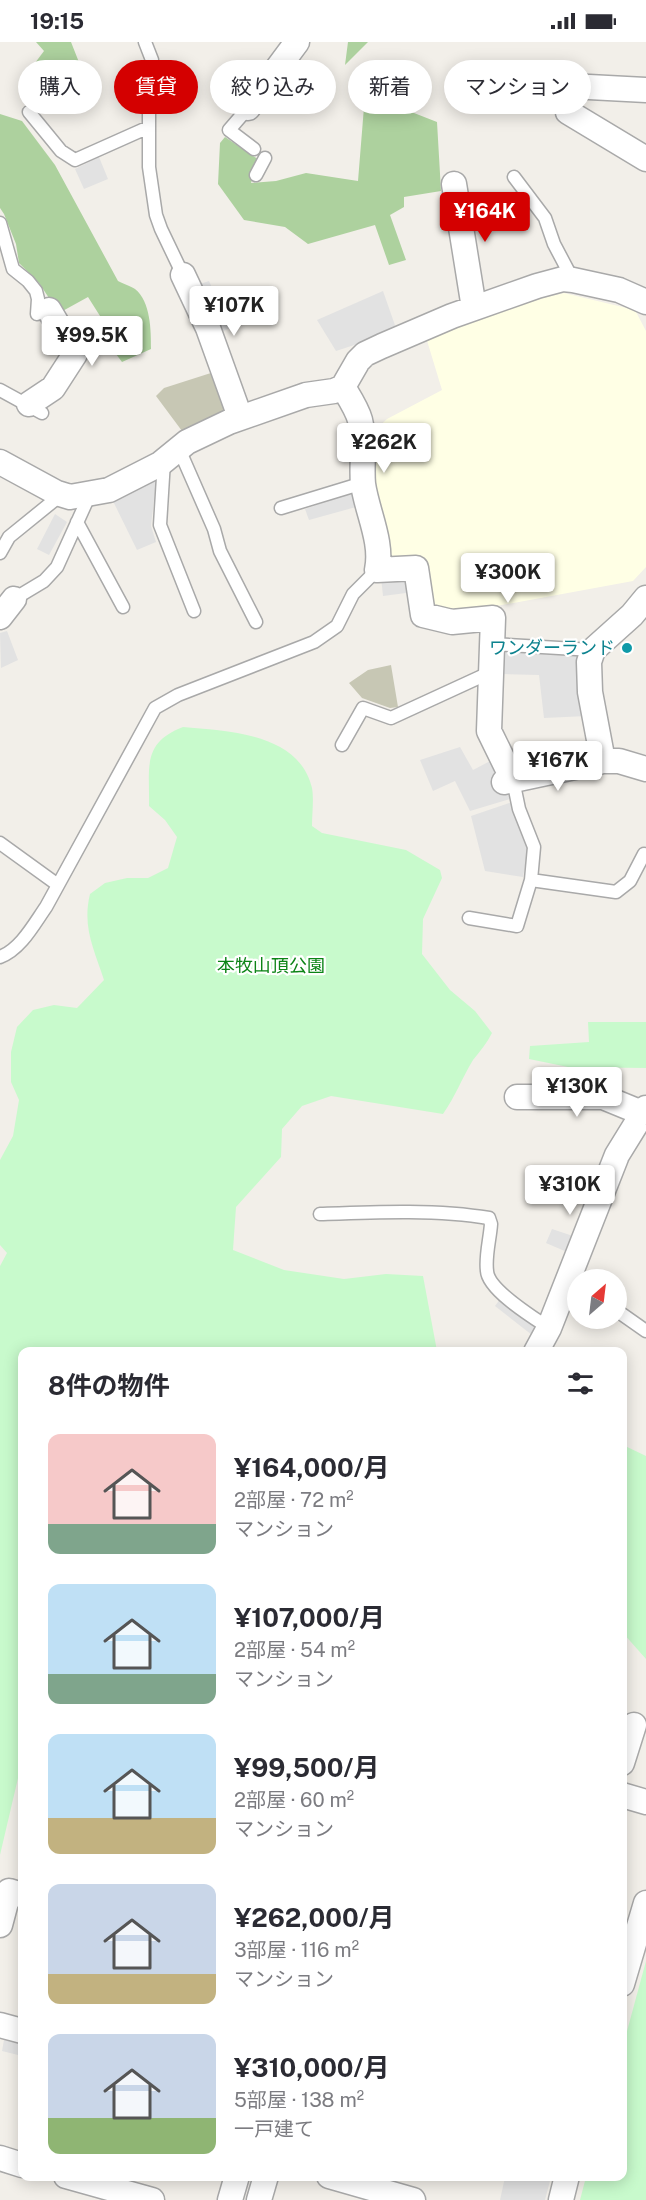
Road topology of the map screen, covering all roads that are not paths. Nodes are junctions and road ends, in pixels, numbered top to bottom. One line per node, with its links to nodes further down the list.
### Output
1 (145, 42): 7 (lane)
2 (297, 42): 3 (street)
3 (284, 60)
4 (646, 90): 10 (street)
5 (31, 114): 7 (lane)
6 (243, 114): 8 (lane)
7 (149, 128): 15 (lane)
8 (254, 149)
9 (264, 158): 11 (lane)
10 (646, 159)
11 (256, 174)
12 (514, 177): 16 (lane)
13 (454, 184): 18 (street)
14 (0, 223): 19 (lane)
15 (183, 275): 23 (street)
16 (573, 280): 17 (street); 18 (street)
17 (646, 302)
18 (474, 308): 20 (street)
19 (43, 312): 22 (street)
20 (343, 387): 23 (street); 26 (street)
21 (0, 390): 22 (lane)
22 (36, 409)
23 (240, 417): 24 (street)
24 (172, 455): 28 (street); 36 (lane); 37 (lane)
25 (0, 462): 27 (street)
26 (363, 483): 29 (lane); 32 (street)
27 (62, 494): 28 (street); 31 (lane)
28 (90, 495): 30 (lane)
29 (281, 508)
30 (77, 522): 34 (lane); 35 (lane)
31 (0, 553)
32 (377, 570): 38 (street); 48 (lane)
33 (646, 598): 39 (street)
34 (123, 607)
35 (7, 608)
36 (194, 611)
37 (256, 622)
38 (492, 644): 39 (lane); 40 (street)
39 (593, 650): 42 (street)
40 (491, 672): 41 (lane); 44 (street)
41 (342, 745)
42 (603, 761): 43 (street); 44 (street)
43 (646, 769)
44 (508, 781): 47 (lane)
45 (0, 843): 48 (lane)
46 (644, 854): 47 (lane)
47 (531, 880): 49 (lane)
48 (58, 885): 50 (lane)
49 (469, 918)
50 (0, 957)
51 (517, 1097): 52 (street)
52 (644, 1110): 54 (street)
53 (320, 1214): 57 (lane)
54 (577, 1269)
55 (567, 1293): 57 (street)
56 (627, 1318): 58 (lane)
57 (549, 1328): 59 (street)
58 (646, 1331)
59 (539, 1347)
60 (634, 1725): 61 (street)
61 (627, 1747)
62 (627, 1796): 63 (street)
63 (646, 1802)
64 (18, 1894): 66 (street)
65 (646, 1903): 67 (street)
66 (0, 1925)
67 (627, 1967)
68 (0, 2025): 69 (street)
69 (18, 2030)
70 (0, 2158): 71 (street)
71 (18, 2164)
72 (84, 2181): 77 (street)
73 (236, 2181): 78 (street)
74 (265, 2181): 79 (street)
75 (346, 2181): 80 (street)
76 (566, 2181): 81 (street)
77 (152, 2200)
78 (230, 2200)
79 (260, 2200)
80 (413, 2200)
81 (561, 2200)

